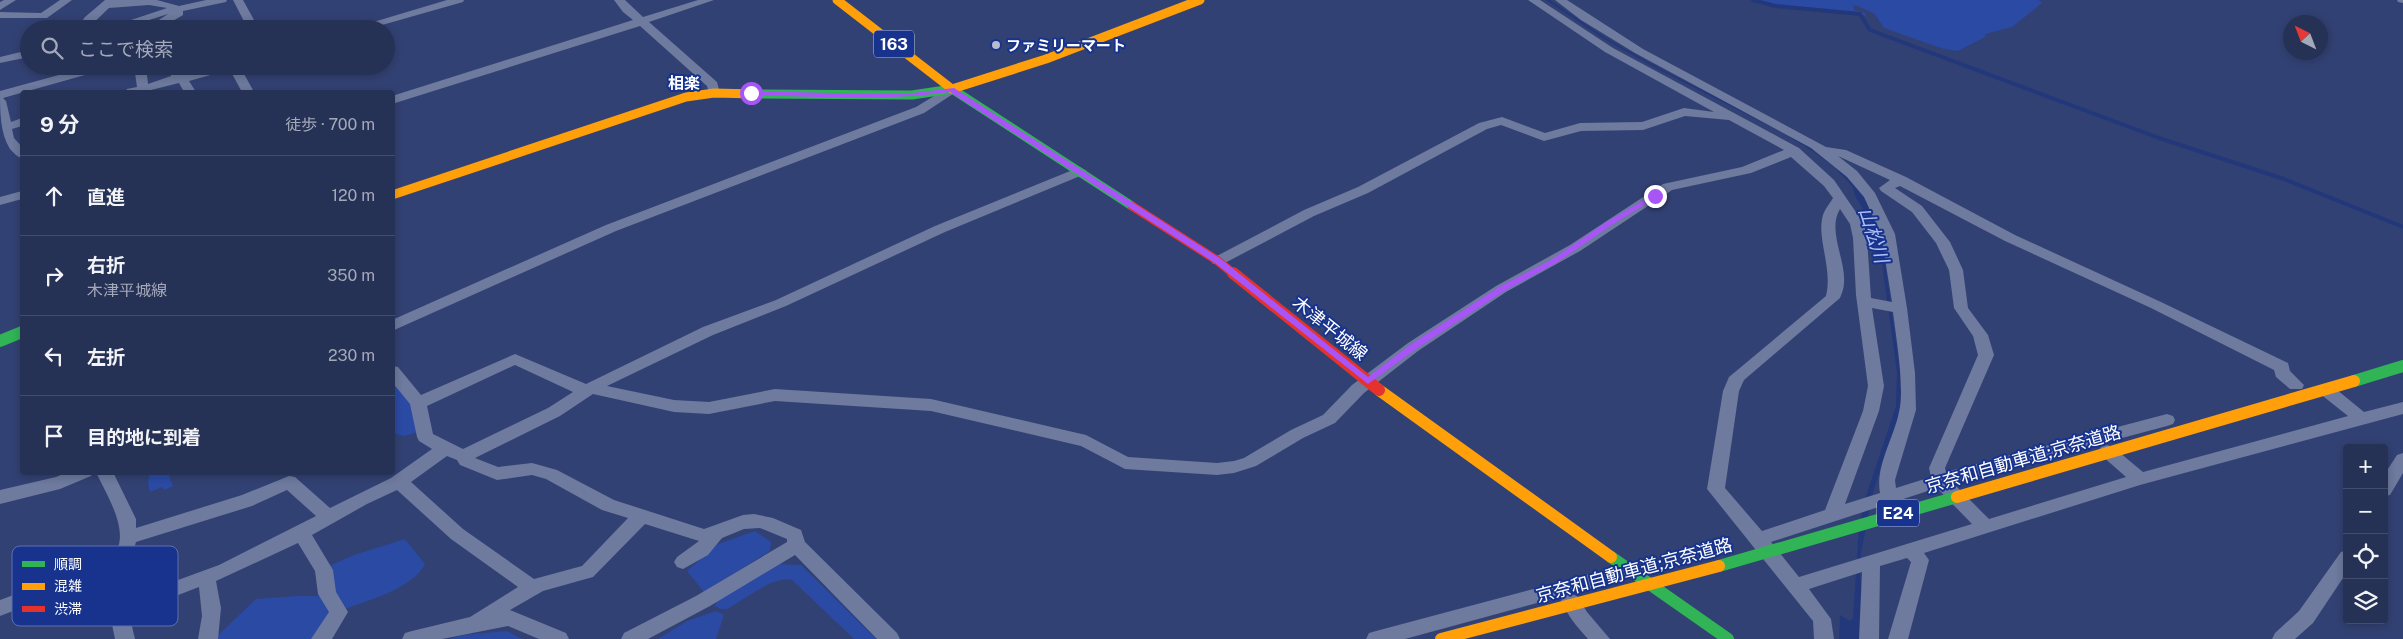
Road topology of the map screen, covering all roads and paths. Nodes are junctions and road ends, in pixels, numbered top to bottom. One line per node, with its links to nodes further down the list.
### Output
1 (11, 0): 13 (street)
2 (67, 0): 15 (street)
3 (222, 0): 14 (street)
4 (238, 0): 19 (street)
5 (459, 0): 20 (street)
6 (619, 0): 21 (street)
7 (709, 0): 21 (street)
8 (837, 0): 35 (main road, 163)
9 (1200, 0): 35 (main road)
10 (1532, 0): 41 (street)
11 (1560, 0): 40 (street)
12 (109, 2): 14 (street); 16 (street)
13 (0, 7)
14 (187, 8): 17 (street); 18 (street)
15 (0, 15)
16 (88, 20)
17 (135, 20)
18 (166, 20)
19 (249, 20)
20 (387, 20)
21 (642, 21): 36 (street); 38 (street)
22 (20, 55): 23 (street)
23 (0, 60)
24 (56, 75): 37 (street)
25 (139, 75): 31 (street)
26 (177, 75): 30 (street)
27 (197, 75): 29 (street)
28 (239, 75): 34 (street)
29 (182, 79): 30 (street); 33 (street)
30 (169, 82): 32 (street)
31 (137, 90)
32 (141, 90)
33 (189, 90)
34 (247, 90)
35 (952, 90): 36 (main road); 47 (main road, 木津平城線); 57 (street)
36 (714, 93): 49 (main road)
37 (0, 95)
38 (395, 99)
39 (0, 101): 43 (street)
40 (1763, 115): 41 (street); 45 (street)
41 (1740, 121): 44 (street); 53 (street)
42 (20, 123): 43 (street)
43 (3, 128): 46 (street)
44 (1794, 151): 51 (street); 66 (street)
45 (1823, 151): 48 (street); 56 (street)
46 (20, 152)
47 (1080, 171): 53 (main road, 木津平城線); 68 (street)
48 (1901, 180): 67 (street); 79 (street)
49 (395, 194)
50 (20, 196): 52 (street)
51 (1840, 198): 54 (street); 55 (street)
52 (0, 201)
53 (1218, 261): 66 (main road, 木津平城線)
54 (1836, 289): 55 (street); 91 (street)
55 (1864, 298): 56 (street); 85 (street)
56 (1900, 308): 82 (street)
57 (395, 325)
58 (20, 333): 59 (main road)
59 (0, 341)
60 (2403, 360): 64 (street)
61 (2403, 366): 65 (main road, E24)
62 (2403, 372): 65 (main road, E24)
63 (395, 375): 69 (street)
64 (2313, 380): 67 (street); 71 (street)
65 (2354, 381): 116 (main road, 京奈和自動車道;京奈道路 / E24, bridge)
66 (1368, 382): 68 (street); 98 (main road, 木津平城線)
67 (2296, 385): 72 (street)
68 (589, 390): 69 (street); 74 (street)
69 (418, 403): 73 (street)
70 (2403, 408): 71 (street)
71 (2361, 418): 78 (street)
72 (2094, 440): 78 (street); 79 (street)
73 (445, 449): 74 (street); 80 (street)
74 (464, 456): 84 (street)
75 (2403, 459): 81 (street)
76 (78, 475): 83 (street)
77 (105, 475): 90 (street)
78 (2140, 479): 87 (street)
79 (1940, 480): 82 (street); 87 (street)
80 (397, 482): 86 (street); 102 (street)
81 (2385, 489)
82 (1889, 496): 85 (street)
83 (0, 497)
84 (641, 516): 89 (street); 102 (street)
85 (1832, 516): 91 (street)
86 (330, 518): 88 (street); 90 (street)
87 (1985, 526): 94 (street)
88 (301, 534): 99 (street); 110 (street)
89 (716, 535): 92 (street); 95 (street)
90 (128, 538): 93 (street)
91 (1758, 539): 100 (street)
92 (797, 545): 113 (street); 114 (street)
93 (126, 546)
94 (1910, 549): 96 (street); 121 (street)
95 (683, 562)
96 (1871, 562): 100 (street); 120 (street)
97 (2343, 563): 122 (street)
98 (1631, 570): 103 (street); 118 (main road, 木津平城線)
99 (206, 577): 101 (street); 109 (street)
100 (1796, 585): 119 (street)
101 (178, 587)
102 (533, 588): 106 (street)
103 (1563, 590): 115 (street); 117 (street)
104 (12, 604): 105 (street)
105 (0, 608)
106 (475, 624): 111 (street); 112 (street)
107 (122, 626): 108 (street)
108 (125, 639)
109 (208, 639)
110 (321, 639)
111 (412, 639)
112 (559, 639)
113 (631, 639)
114 (890, 639)
115 (1376, 639)
116 (1441, 639)
117 (1600, 639)
118 (1728, 639)
119 (1824, 639)
120 (1869, 639)
121 (1898, 639)
122 (2282, 639)

